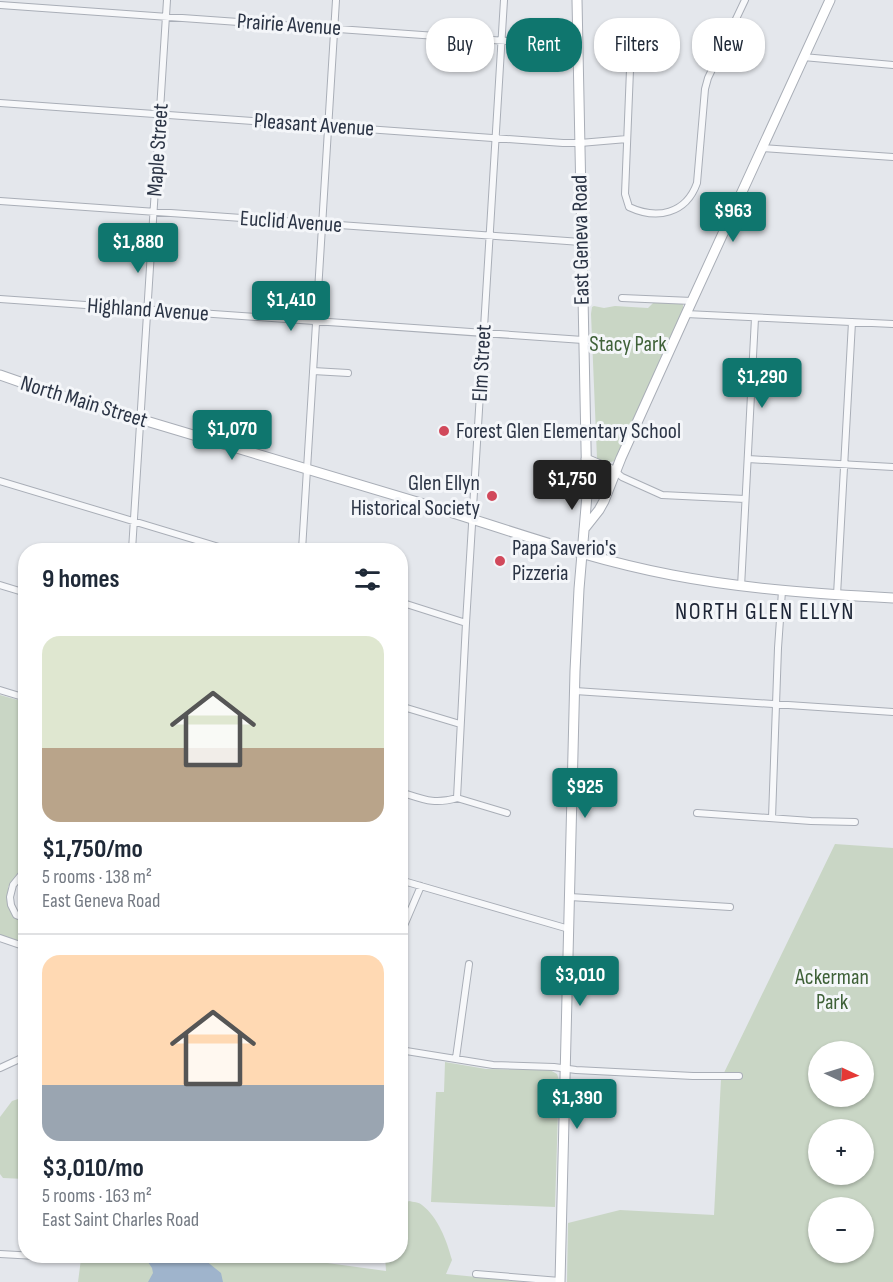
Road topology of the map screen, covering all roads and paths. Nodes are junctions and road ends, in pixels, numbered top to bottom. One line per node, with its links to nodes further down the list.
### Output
1 (167, 0): 8 (street, Maple Street)
2 (336, 0): 10 (street)
3 (504, 0): 11 (street, Elm Street)
4 (577, 0): 9 (street, East Geneva Road)
5 (745, 0): 21 (street)
6 (830, 0): 13 (street)
7 (0, 5): 8 (street, Prairie Avenue)
8 (166, 16): 10 (street, Prairie Avenue); 18 (street, Maple Street)
9 (577, 18)
10 (335, 28): 11 (street, Prairie Avenue); 19 (street)
11 (502, 40): 12 (street, Prairie Avenue); 20 (street, Elm Street)
12 (506, 40)
13 (803, 57): 14 (street); 23 (street)
14 (893, 66)
15 (579, 72): 22 (street, East Geneva Road)
16 (630, 72): 21 (street)
17 (0, 103): 18 (street, Pleasant Avenue)
18 (160, 114): 19 (street, Pleasant Avenue); 26 (street, Maple Street)
19 (329, 126): 20 (street, Pleasant Avenue); 27 (street)
20 (496, 138): 22 (street, Pleasant Avenue); 28 (street, Elm Street)
21 (627, 139): 22 (street, Pleasant Avenue)
22 (580, 143): 29 (street, East Geneva Road)
23 (761, 148): 24 (street); 32 (street)
24 (893, 157)
25 (0, 201): 26 (street, Euclid Avenue)
26 (154, 212): 27 (street, Euclid Avenue); 33 (street, Maple Street)
27 (323, 224): 28 (street, Euclid Avenue); 36 (street)
28 (490, 236): 29 (street, Euclid Avenue); 39 (street, Elm Street)
29 (581, 242): 40 (street, East Geneva Road)
30 (622, 298): 32 (street)
31 (0, 299): 33 (street, Highland Avenue)
32 (692, 301): 34 (street)
33 (148, 310): 36 (street, Highland Avenue); 44 (street, Maple Street)
34 (686, 314): 35 (street); 50 (street)
35 (754, 318): 37 (street); 46 (street)
36 (317, 321): 39 (street, Highland Avenue); 41 (street)
37 (852, 322): 38 (street); 47 (street)
38 (893, 324)
39 (484, 332): 40 (street, Highland Avenue); 53 (street, Elm Street)
40 (583, 340): 45 (street, East Geneva Road)
41 (314, 371): 42 (street); 49 (street)
42 (348, 373)
43 (0, 375): 44 (street, North Main Street)
44 (141, 420): 49 (street, North Main Street); 54 (street, Maple Street)
45 (586, 459): 50 (street); 55 (street, East Geneva Road)
46 (748, 459): 47 (street); 52 (street)
47 (844, 464): 48 (street); 64 (street)
48 (893, 467)
49 (308, 470): 53 (street, North Main Street); 58 (street)
50 (616, 472): 52 (street); 55 (street)
51 (0, 481): 54 (street)
52 (745, 499): 61 (street)
53 (473, 520): 59 (street, North Main Street); 67 (street, Elm Street)
54 (134, 522): 56 (street, Maple Street); 57 (street)
55 (584, 529): 59 (street, East Geneva Road)
56 (132, 543)
57 (205, 543)
58 (303, 543)
59 (582, 553): 61 (street, North Main Street); 69 (street, East Geneva Road)
60 (0, 585): 62 (street)
61 (741, 587): 63 (street, North Main Street)
62 (18, 590)
63 (782, 591): 64 (street, North Main Street); 71 (street)
64 (837, 595): 65 (street, North Main Street)
65 (893, 598)
66 (408, 605): 67 (street)
67 (466, 623): 74 (street, Elm Street)
68 (0, 690): 70 (street)
69 (575, 692): 71 (street); 84 (street, East Geneva Road)
70 (18, 696)
71 (775, 705): 73 (street); 79 (street)
72 (408, 708): 74 (street)
73 (893, 712)
74 (460, 724): 76 (street, Elm Street)
75 (408, 794): 76 (street)
76 (457, 798): 77 (street)
77 (507, 813)
78 (697, 813): 79 (street)
79 (772, 818): 80 (street)
80 (855, 822)
81 (18, 879): 86 (street)
82 (408, 882): 83 (street)
83 (421, 886): 87 (street); 88 (street)
84 (570, 897): 85 (street); 88 (street, East Geneva Road)
85 (730, 907)
86 (18, 916)
87 (408, 916)
88 (569, 929): 96 (street, East Geneva Road)
89 (0, 938): 90 (street)
90 (18, 944)
91 (469, 964): 93 (street)
92 (408, 1051): 93 (street)
93 (456, 1058): 96 (street)
94 (18, 1060): 95 (street)
95 (0, 1068)
96 (566, 1069): 97 (street); 101 (street, East Geneva Road)
97 (740, 1076)
98 (0, 1254): 99 (street)
99 (18, 1255)
100 (476, 1274): 101 (street)
101 (560, 1282)

